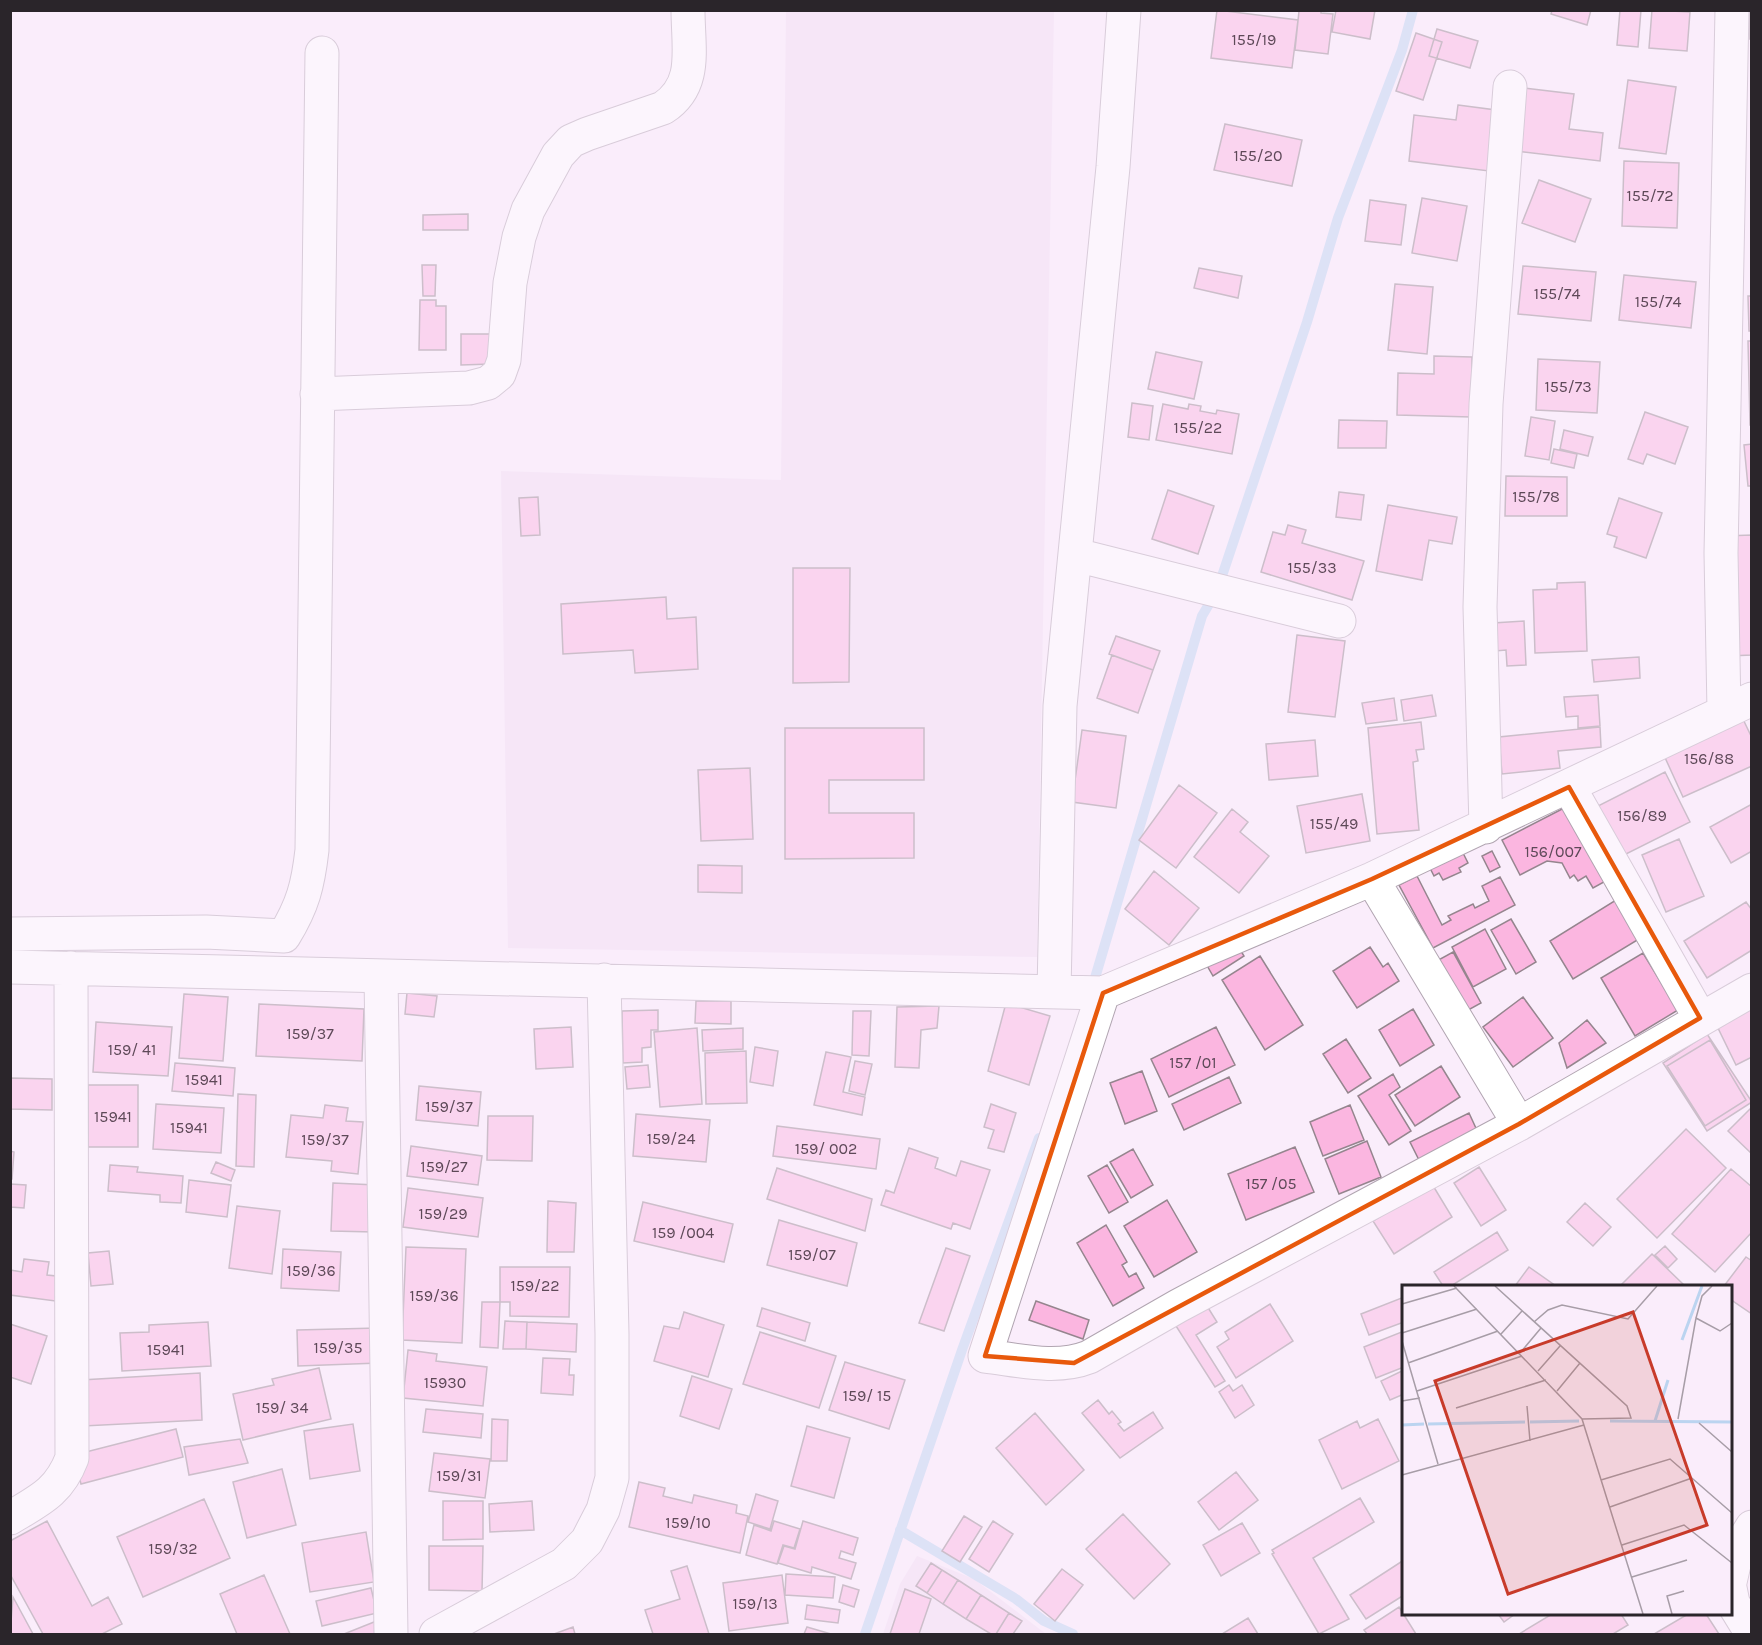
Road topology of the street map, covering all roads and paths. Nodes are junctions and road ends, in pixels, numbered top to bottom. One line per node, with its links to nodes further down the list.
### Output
1 (688, 10): 6 (street)
2 (1124, 10): 7 (street)
3 (1732, 10): 9 (street)
4 (322, 52): 6 (street)
5 (1510, 87): 11 (street)
6 (317, 394): 13 (street)
7 (1076, 555): 8 (street); 19 (street)
8 (1339, 621)
9 (1744, 703): 10 (street)
10 (1569, 787): 11 (street); 21 (street)
11 (1486, 827): 12 (street)
12 (1372, 879): 20 (street); 22 (street)
13 (10, 934)
14 (10, 967): 15 (street)
15 (71, 968): 16 (street); 23 (street)
16 (381, 976): 17 (street); 28 (street)
17 (604, 980): 19 (street); 29 (street)
18 (1752, 990): 21 (street)
19 (1054, 992): 20 (street)
20 (1104, 993): 22 (street)
21 (1700, 1018): 22 (street)
22 (1519, 1124)
23 (10, 1518)
24 (1752, 1527): 25 (street)
25 (1732, 1577)
26 (1732, 1596): 27 (street)
27 (1752, 1634)
28 (391, 1635)
29 (435, 1635)

